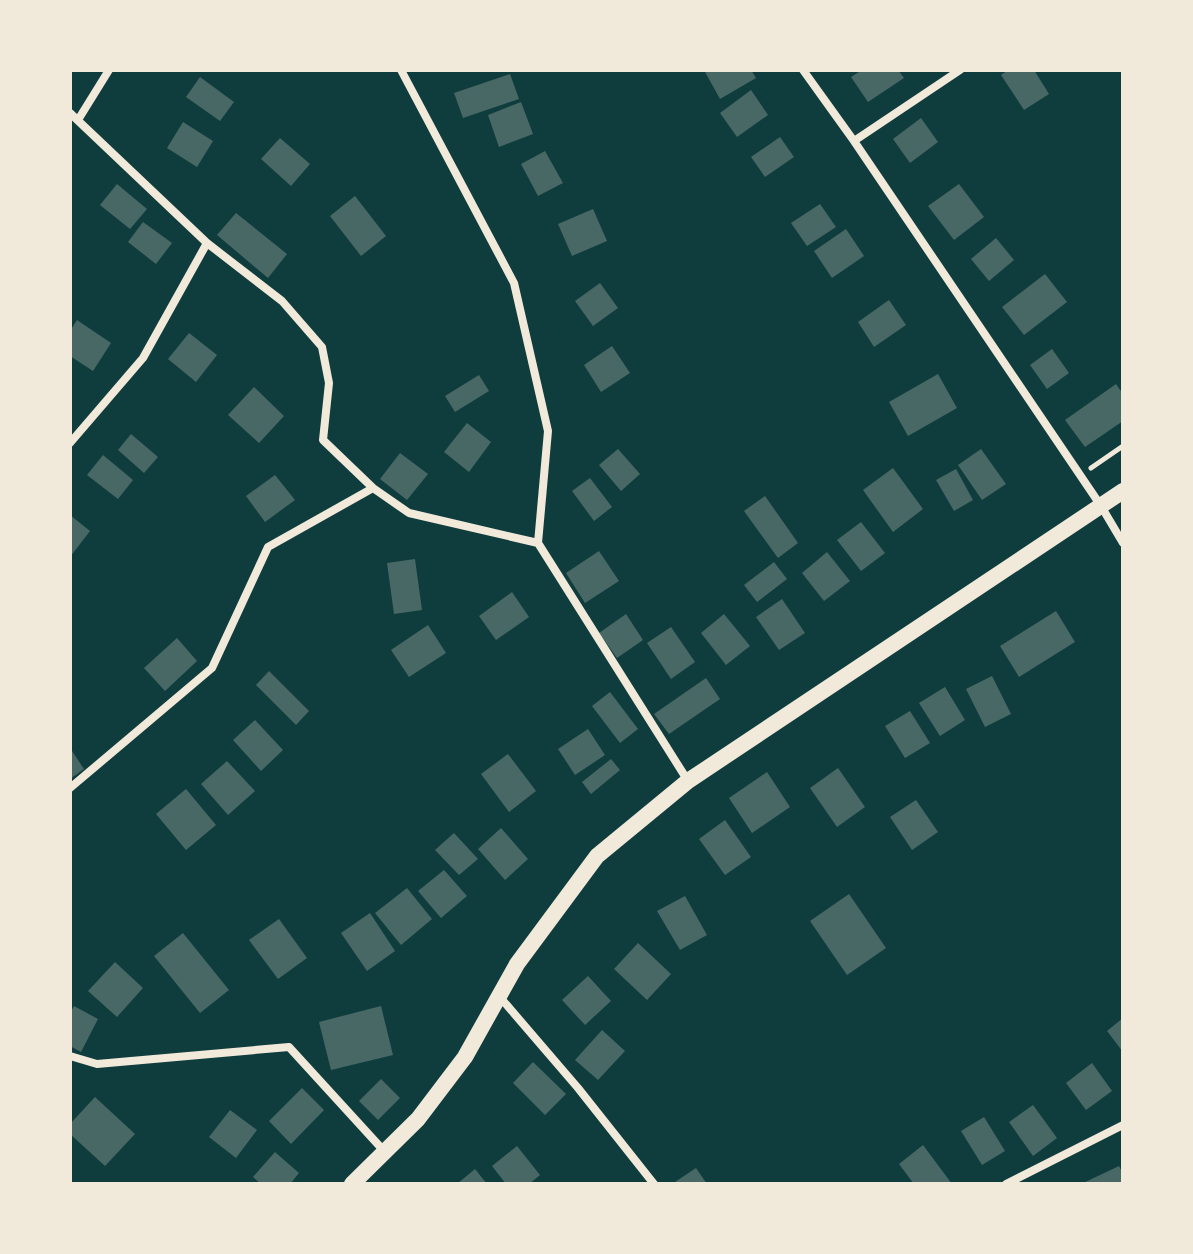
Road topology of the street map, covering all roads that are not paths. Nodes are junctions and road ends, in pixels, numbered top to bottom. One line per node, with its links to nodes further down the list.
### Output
1 (109, 70): 6 (street)
2 (401, 70): 13 (street)
3 (803, 70): 7 (street)
4 (960, 70): 7 (street)
5 (70, 113): 6 (street)
6 (78, 120): 8 (street)
7 (854, 141): 12 (street)
8 (207, 243): 9 (street); 10 (street)
9 (70, 443)
10 (373, 488): 13 (street); 16 (street)
11 (1123, 491): 12 (main road)
12 (1101, 506): 14 (street); 15 (main road)
13 (538, 543): 15 (street)
14 (1123, 543)
15 (688, 781): 17 (main road)
16 (70, 788)
17 (499, 996): 20 (main road); 22 (street)
18 (70, 1056): 20 (street)
19 (1123, 1125): 23 (street)
20 (385, 1152): 21 (main road)
21 (352, 1184)
22 (654, 1184)
23 (1006, 1184)

